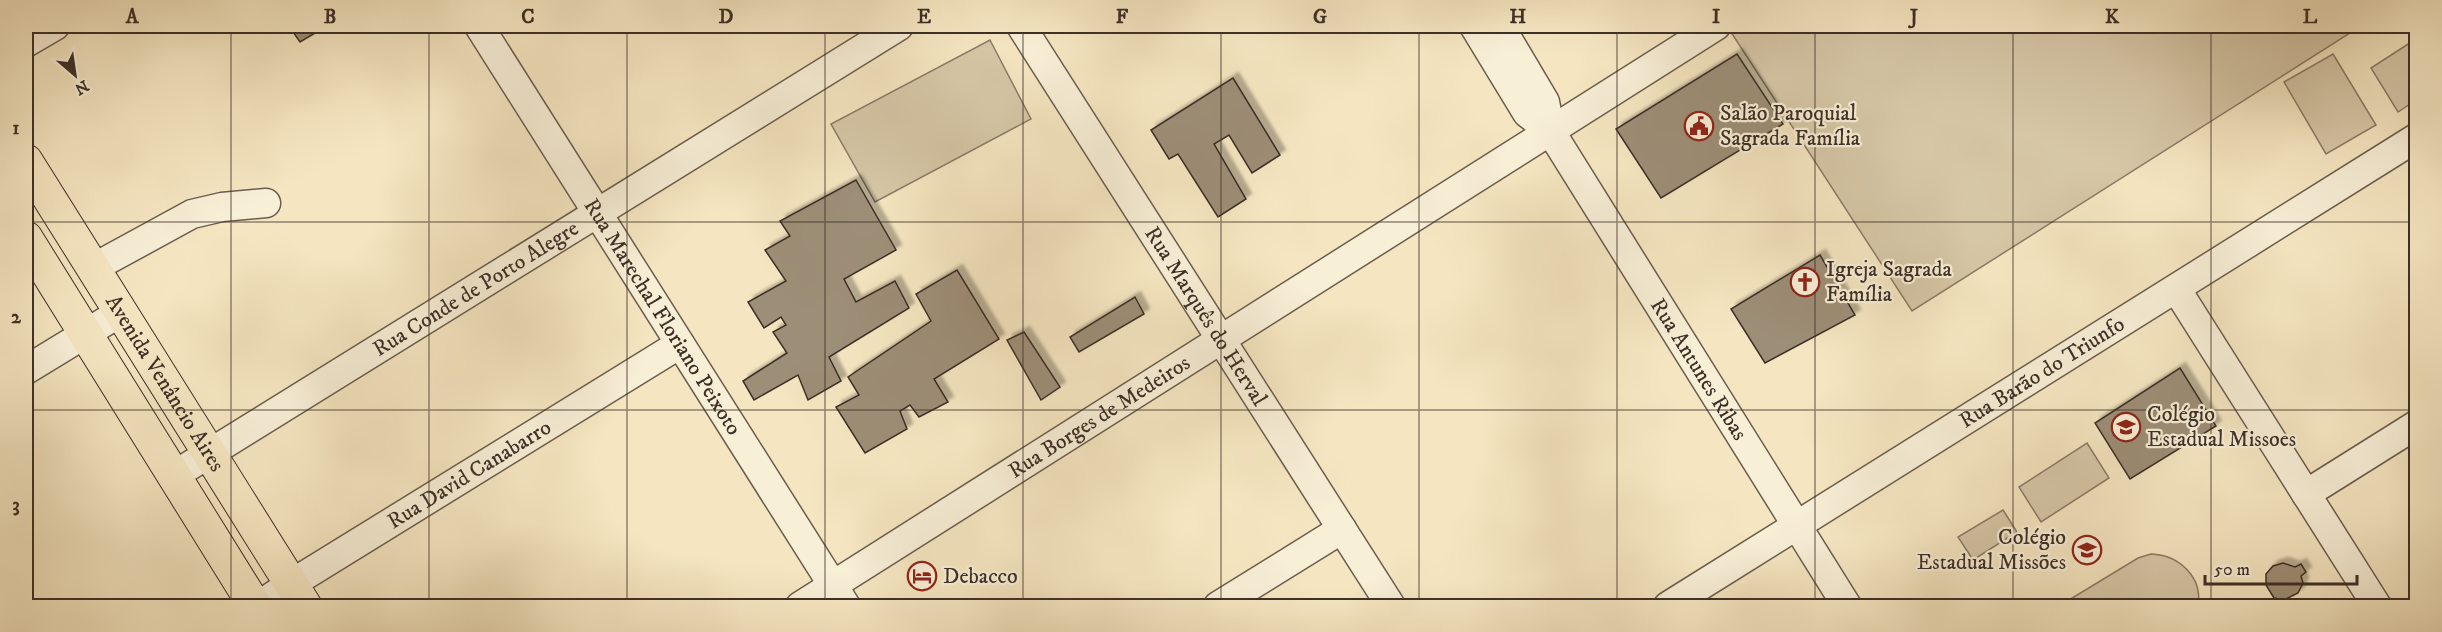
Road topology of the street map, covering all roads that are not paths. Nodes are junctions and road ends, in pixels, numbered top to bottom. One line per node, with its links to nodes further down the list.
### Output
1 (55, 26): 8 (street)
2 (479, 26): 13 (street, Rua Marechal Floriano Peixoto)
3 (899, 26): 13 (street, Rua Conde de Porto Alegre)
4 (1021, 26): 19 (street, Rua Marquês do Herval)
5 (1474, 26): 9 (street, Rua Antunes Ribas)
6 (1500, 26): 9 (street, Rua Antunes Ribas)
7 (1716, 26): 9 (street, Rua Borges de Medeiros)
8 (26, 44)
9 (1551, 132): 19 (street, Rua Borges de Medeiros); 26 (street, Rua Antunes Ribas)
10 (2416, 138): 16 (street, Rua Barão do Triunfo)
11 (26, 161): 15 (main road, Avenida Venâncio Aires)
12 (266, 202): 15 (street)
13 (597, 213): 20 (street, Rua Marechal Floriano Peixoto); 23 (street, Rua Conde de Porto Alegre)
14 (26, 238): 18 (main road, Avenida Venâncio Aires)
15 (93, 268): 17 (main road, Avenida Venâncio Aires)
16 (2176, 290): 25 (street); 26 (street, Rua Barão do Triunfo)
17 (121, 312): 18 (street); 23 (main road, Avenida Venâncio Aires)
18 (85, 334): 21 (street); 24 (main road, Avenida Venâncio Aires)
19 (1221, 341): 27 (street, Rua Marquês do Herval); 29 (street, Rua Borges de Medeiros)
20 (680, 344): 28 (street, Rua David Canabarro); 29 (street, Rua Marechal Floriano Peixoto)
21 (26, 370)
22 (2416, 425): 25 (street)
23 (211, 453): 24 (street, Rua Conde de Porto Alegre); 28 (main road, Avenida Venâncio Aires)
24 (173, 476): 30 (main road, Avenida Venâncio Aires)
25 (2306, 494): 36 (street)
26 (1796, 525): 34 (street, Rua Barão do Triunfo); 35 (street, Rua Antunes Ribas)
27 (1342, 529): 32 (street); 33 (street, Rua Marquês do Herval)
28 (298, 595): 30 (street, Rua David Canabarro)
29 (839, 596): 31 (street, Rua Borges de Medeiros)
30 (257, 606)
31 (800, 606)
32 (1218, 606)
33 (1390, 606)
34 (1668, 606)
35 (1847, 606)
36 (2377, 606)

